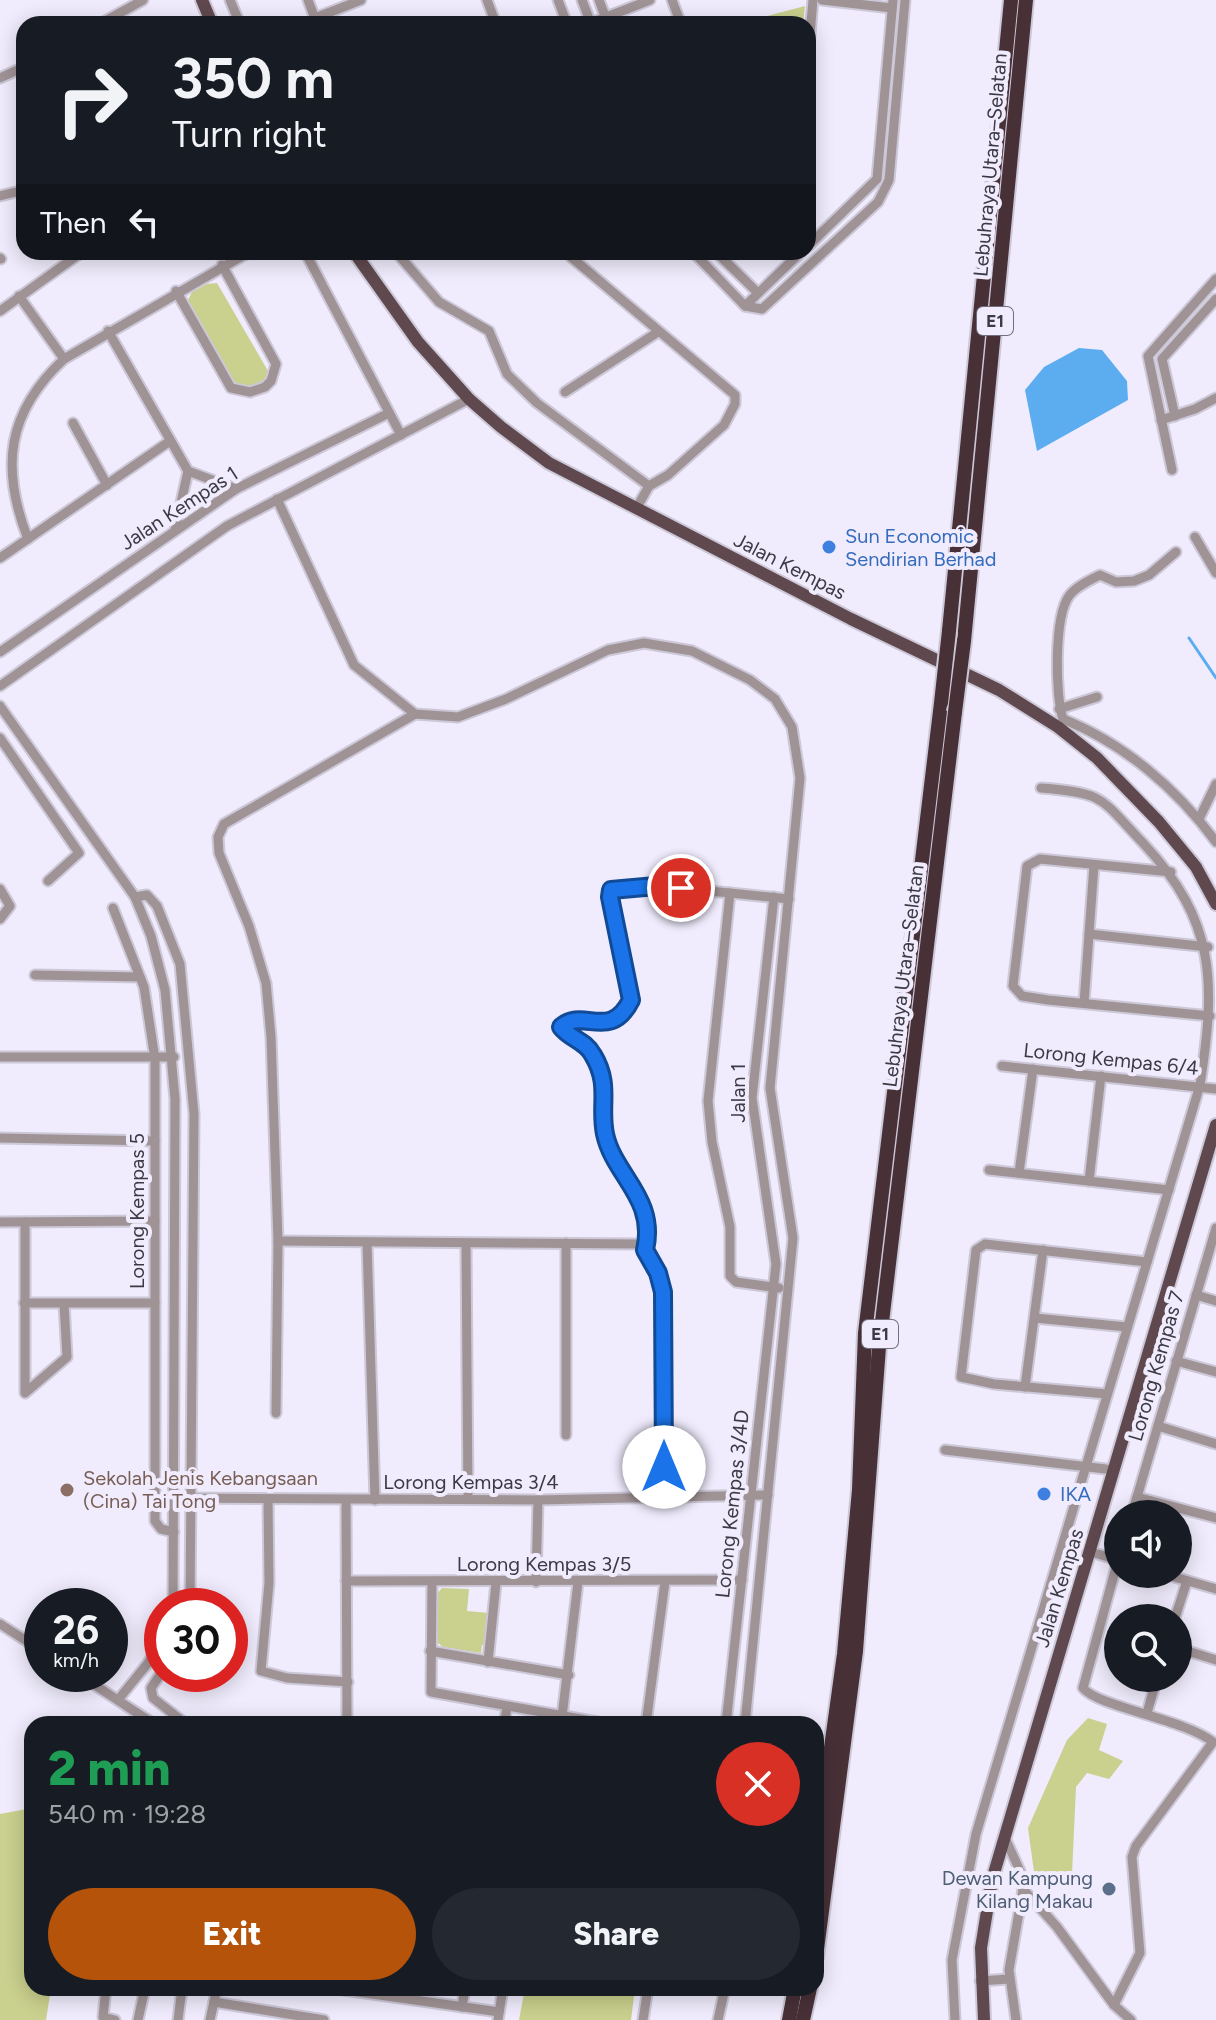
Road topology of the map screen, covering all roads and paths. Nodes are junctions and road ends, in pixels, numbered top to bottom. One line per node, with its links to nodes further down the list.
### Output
1 (143, 0): 9 (street)
2 (361, 0): 10 (street)
3 (650, 0): 11 (street)
4 (822, 0): 8 (street)
5 (905, 0): 28 (street)
6 (1011, 0): 184 (highway, Lebuhraya Utara–Selatan / E1, bridge)
7 (1026, 0): 187 (highway, Lebuhraya Utara–Selatan / E1, bridge)
8 (892, 4): 12 (street)
9 (114, 16)
10 (327, 16)
11 (617, 16)
12 (816, 238)
13 (71, 260): 26 (street)
14 (232, 260): 22 (street)
15 (309, 260): 36 (street)
16 (360, 260): 35 (main road, Jalan Kempas)
17 (403, 260): 45 (street)
18 (574, 260): 31 (street)
19 (701, 260): 28 (street)
20 (724, 260): 25 (street)
21 (793, 260): 25 (street)
22 (222, 265): 24 (street); 24 (street)
23 (1216, 279): 38 (street)
24 (176, 291): 30 (street)
25 (758, 293): 28 (street)
26 (19, 296): 29 (street); 32 (street)
27 (1216, 299): 37 (street)
28 (745, 306)
29 (0, 311)
30 (108, 331): 32 (street); 41 (street)
31 (658, 332): 33 (street); 45 (street)
32 (64, 359): 51 (street)
33 (565, 392)
34 (1216, 398): 37 (street)
35 (469, 399): 40 (street); 48 (main road, Jalan Kempas)
36 (389, 413): 40 (street); 46 (street, Jalan Kempas 1)
37 (1175, 416): 38 (street)
38 (1161, 420): 42 (street)
39 (73, 423): 44 (street)
40 (401, 435): 47 (street)
41 (170, 441): 43 (street); 44 (street)
42 (1172, 470)
43 (188, 471): 46 (street); 49 (street)
44 (107, 485): 51 (street)
45 (649, 486): 48 (street)
46 (236, 489): 49 (street, Jalan Kempas 1)
47 (277, 499): 56 (street); 59 (street)
48 (636, 509): 60 (main road, Jalan Kempas)
49 (175, 530): 55 (street, Jalan Kempas 1)
50 (1195, 537): 54 (street)
51 (28, 539): 53 (street)
52 (1176, 552): 60 (street)
53 (0, 558)
54 (1216, 573)
55 (0, 652)
56 (0, 686)
57 (1097, 697): 60 (street)
58 (0, 706): 62 (street)
59 (415, 714): 75 (street); 105 (street)
60 (1060, 718): 66 (street); 76 (main road, Jalan Kempas)
61 (0, 738): 63 (street)
62 (42, 765): 63 (street); 73 (street)
63 (26, 776): 70 (street)
64 (1216, 784): 66 (street)
65 (1041, 788): 69 (street)
66 (1199, 819): 67 (street)
67 (1216, 842)
68 (1094, 865): 69 (street); 79 (street); 83 (street)
69 (1171, 872): 80 (street)
70 (48, 881)
71 (0, 889): 78 (street)
72 (730, 893): 74 (street); 109 (street); 112 (street)
73 (135, 897): 86 (street); 137 (street)
74 (774, 897): 75 (street); 112 (street, Jalan 1)
75 (789, 899): 113 (street)
76 (1216, 904)
77 (113, 908): 82 (street, Lorong Kempas 5)
78 (0, 919)
79 (1089, 934): 80 (street); 83 (street)
80 (1208, 947): 84 (street)
81 (35, 975): 82 (street)
82 (140, 977): 87 (street, Lorong Kempas 5)
83 (1084, 1003): 84 (street)
84 (1210, 1016): 91 (street)
85 (0, 1057): 87 (street)
86 (174, 1057): 87 (street); 136 (street)
87 (155, 1059): 95 (street, Lorong Kempas 5)
88 (1002, 1066): 89 (street, Lorong Kempas 6/4)
89 (1033, 1069): 90 (street, Lorong Kempas 6/4); 98 (street)
90 (1101, 1076): 91 (street, Lorong Kempas 6/4); 99 (street)
91 (1200, 1085): 92 (street, Lorong Kempas 6/4); 100 (street)
92 (1216, 1089)
93 (1216, 1125): 96 (main road, Jalan Kempas)
94 (0, 1138): 95 (street)
95 (155, 1141): 101 (street, Lorong Kempas 5)
96 (1212, 1152): 131 (main road, Jalan Kempas)
97 (989, 1170): 98 (street)
98 (1019, 1173): 99 (street)
99 (1089, 1181): 100 (street)
100 (1169, 1190): 111 (street)
101 (155, 1221): 103 (street); 117 (street, Lorong Kempas 5)
102 (1, 1222): 103 (street)
103 (25, 1222): 116 (street)
104 (1216, 1228): 114 (street, Lorong Kempas 7)
105 (278, 1241): 106 (street); 125 (street)
106 (367, 1243): 108 (street); 141 (street)
107 (566, 1243): 108 (street); 109 (street); 127 (street)
108 (466, 1245): 139 (street)
109 (645, 1250): 134 (street)
110 (1043, 1250): 111 (street); 119 (street); 123 (street)
111 (1147, 1262): 120 (street)
112 (773, 1287): 113 (street); 132 (street, Lorong Kempas 3/4D)
113 (788, 1289): 133 (street)
114 (1196, 1295): 115 (street); 121 (street, Lorong Kempas 7)
115 (1216, 1301)
116 (24, 1303): 118 (street); 118 (street)
117 (155, 1303): 118 (street); 145 (street, Lorong Kempas 5)
118 (64, 1304)
119 (1035, 1318): 120 (street); 123 (street)
120 (1127, 1327): 124 (street)
121 (1176, 1361): 122 (street); 126 (street, Lorong Kempas 7)
122 (1216, 1372)
123 (1025, 1387): 124 (street)
124 (1107, 1394): 130 (street)
125 (276, 1413)
126 (1158, 1426): 128 (street); 135 (street, Lorong Kempas 7)
127 (566, 1435)
128 (1216, 1444)
129 (945, 1450): 130 (street)
130 (1087, 1467): 131 (street); 216 (street)
131 (1114, 1470): 146 (main road, Jalan Kempas)
132 (750, 1495): 133 (street, Lorong Kempas 3/4); 134 (street, Lorong Kempas 3/4); 148 (street, Lorong Kempas 3/4D)
133 (768, 1495): 183 (street)
134 (664, 1496): 142 (street, Lorong Kempas 3/4)
135 (1137, 1497): 143 (street, Lorong Kempas 7); 144 (street)
136 (174, 1498): 137 (street, Lorong Kempas 3/4); 145 (street)
137 (193, 1498): 138 (street, Lorong Kempas 3/4); 157 (street)
138 (268, 1499): 140 (street, Lorong Kempas 3/4); 168 (street)
139 (468, 1499): 141 (street, Lorong Kempas 3/4); 142 (street, Lorong Kempas 3/4)
140 (346, 1500): 141 (street, Lorong Kempas 3/4); 149 (street)
141 (375, 1500)
142 (538, 1500): 151 (street)
143 (1136, 1500)
144 (1216, 1518)
145 (174, 1532): 156 (street)
146 (1091, 1552): 147 (street); 185 (main road, Jalan Kempas)
147 (1104, 1556)
148 (742, 1580): 153 (street, Lorong Kempas 3/5); 182 (street, Lorong Kempas 3/4D)
149 (346, 1581): 150 (street, Lorong Kempas 3/5); 168 (street)
150 (432, 1582): 155 (street, Lorong Kempas 3/5); 162 (street)
151 (536, 1582): 152 (street, Lorong Kempas 3/5); 155 (street, Lorong Kempas 3/5)
152 (578, 1582): 153 (street, Lorong Kempas 3/5); 167 (street)
153 (665, 1582): 181 (street)
154 (1192, 1582): 159 (street)
155 (496, 1583): 165 (street)
156 (173, 1588)
157 (190, 1588)
158 (1110, 1588): 174 (street)
159 (1216, 1589)
160 (0, 1624): 161 (street)
161 (24, 1639)
162 (430, 1651): 165 (street); 173 (street)
163 (1192, 1652): 164 (street)
164 (1216, 1660)
165 (488, 1662): 167 (street)
166 (144, 1668): 172 (street)
167 (569, 1675): 180 (street)
168 (348, 1682): 177 (street)
169 (106, 1692): 172 (street)
170 (152, 1692): 176 (street)
171 (1153, 1692): 174 (street)
172 (118, 1700): 175 (street)
173 (507, 1708): 178 (street); 179 (street)
174 (1147, 1713): 204 (street)
175 (142, 1716)
176 (176, 1716)
177 (347, 1716)
178 (506, 1716)
179 (556, 1716)
180 (562, 1716)
181 (647, 1716)
182 (727, 1716)
183 (746, 1716)
184 (824, 1798)
185 (1005, 1838): 186 (street); 189 (main road, Jalan Kempas)
186 (1023, 1889): 188 (street); 204 (street)
187 (824, 1896)
188 (1009, 1979): 189 (street); 218 (street)
189 (980, 1981): 217 (main road, Jalan Kempas)
190 (105, 1996): 207 (street)
191 (143, 1996): 208 (street)
192 (181, 1996): 209 (street)
193 (215, 1996): 203 (street)
194 (405, 1996): 202 (street)
195 (425, 1996): 202 (street)
196 (464, 1996): 205 (street)
197 (502, 1996): 206 (street)
198 (647, 1996): 212 (street)
199 (723, 1996): 213 (street)
200 (794, 1996): 214 (highway)
201 (808, 1996): 215 (highway)
202 (424, 2001): 205 (street)
203 (214, 2002): 210 (street); 211 (street)
204 (1114, 2005): 219 (street)
205 (462, 2007): 206 (street)
206 (499, 2016)
207 (115, 2020)
208 (138, 2020)
209 (178, 2020)
210 (210, 2020)
211 (324, 2020)
212 (643, 2020)
213 (718, 2020)
214 (789, 2020)
215 (803, 2020)
216 (955, 2020)
217 (984, 2020)
218 (1016, 2020)
219 (1131, 2020)

